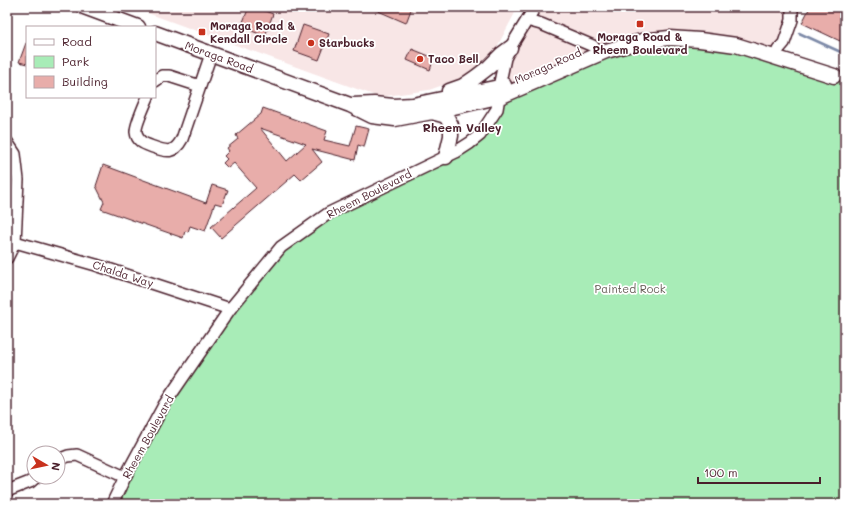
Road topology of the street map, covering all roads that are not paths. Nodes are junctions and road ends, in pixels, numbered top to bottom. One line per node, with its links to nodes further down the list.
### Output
1 (84, 7): 5 (main road)
2 (535, 7): 4 (street, Rheem Boulevard)
3 (791, 7): 9 (street)
4 (527, 20): 7 (street); 8 (street, Rheem Boulevard)
5 (135, 26)
6 (156, 33): 10 (main road, Moraga Road)
7 (593, 46): 9 (main road, Moraga Road); 14 (main road, Moraga Road)
8 (510, 48): 14 (street, Rheem Boulevard); 16 (main road)
9 (778, 50): 11 (main road, Moraga Road)
10 (211, 54): 13 (street); 16 (main road, Moraga Road)
11 (839, 79): 14 (main road, Moraga Road)
12 (156, 80): 13 (street)
13 (200, 86): 15 (street)
14 (499, 92): 16 (main road, Moraga Road); 18 (street, Rheem Boulevard)
15 (148, 98)
16 (433, 106): 18 (main road)
17 (7, 142): 19 (street)
18 (446, 156): 21 (street, Rheem Boulevard)
19 (16, 242): 20 (street); 21 (street, Chalda Way)
20 (7, 258)
21 (230, 309): 23 (street, Rheem Boulevard)
22 (66, 457): 23 (street)
23 (125, 477): 26 (street, Rheem Boulevard)
24 (26, 484): 25 (street)
25 (7, 491)
26 (112, 504)

